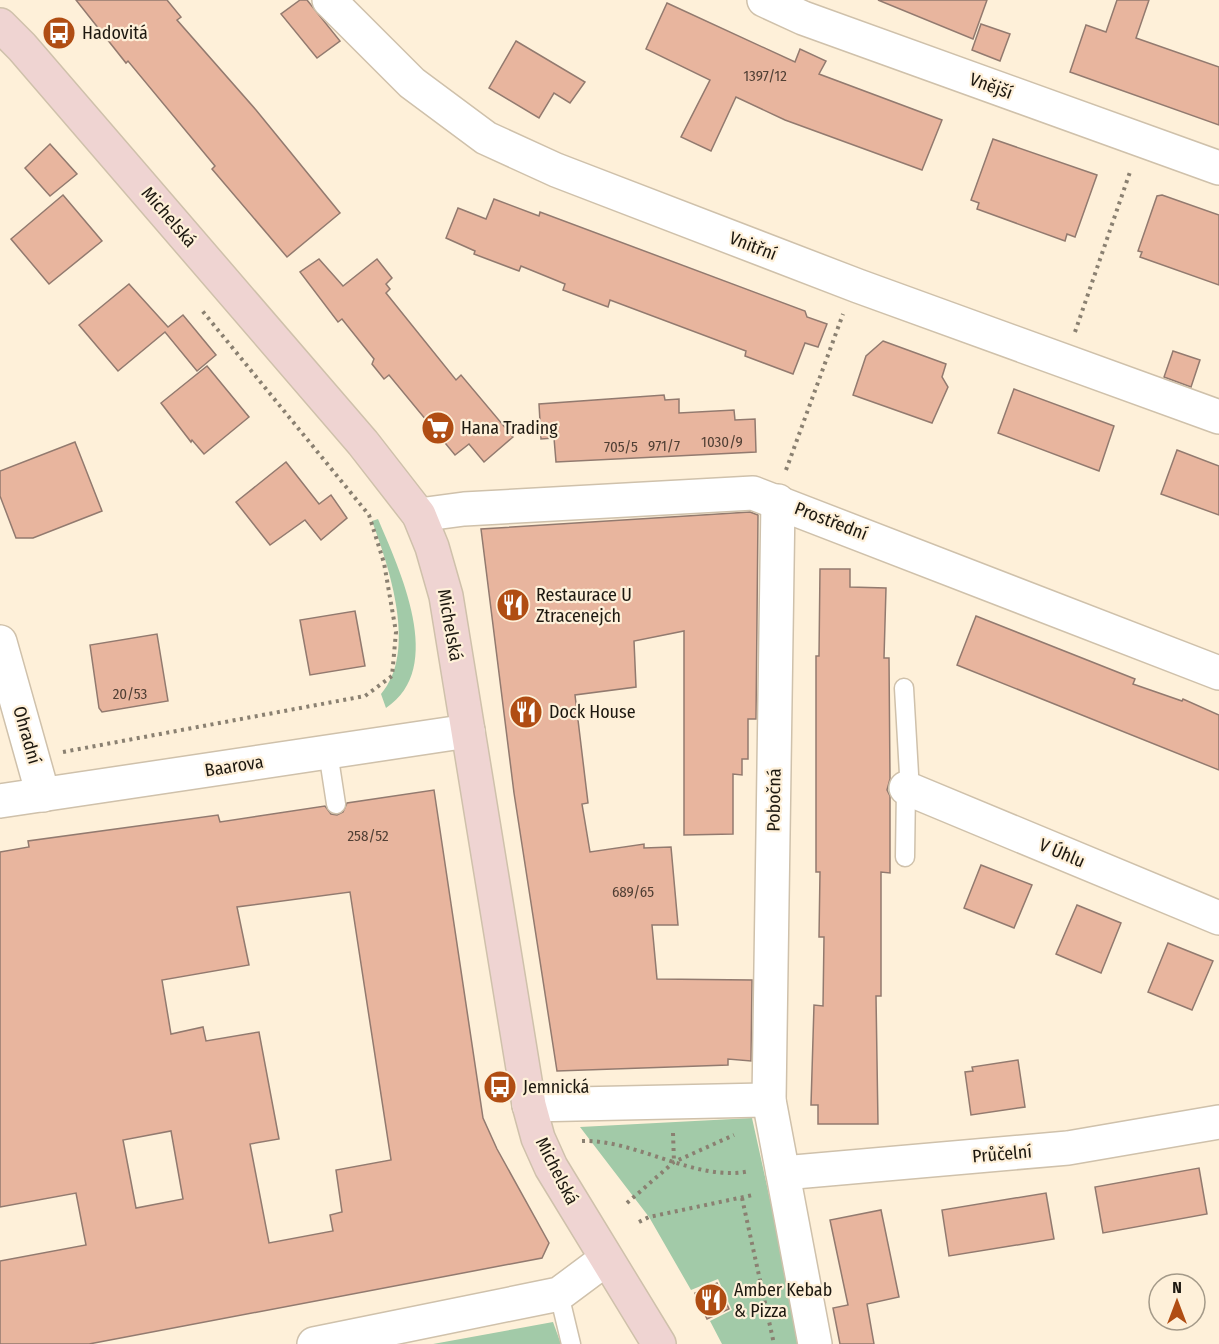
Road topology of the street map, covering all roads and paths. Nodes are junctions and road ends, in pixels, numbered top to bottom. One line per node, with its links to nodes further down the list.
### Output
1 (329, 0): 8 (street, Vnitřní)
2 (764, 0): 4 (street, Vnější)
3 (0, 25): 11 (street, Michelská)
4 (1142, 140): 5 (street, Vnější); 8 (path)
5 (1219, 168)
6 (847, 305): 10 (path)
7 (198, 306): 17 (path)
8 (1064, 361): 9 (street, Vnitřní)
9 (1219, 417)
10 (781, 489): 11 (street, Prostřední); 13 (street, Prostřední); 24 (street, Pobočná)
11 (419, 515): 15 (street, Michelská)
12 (0, 642): 19 (street, Ohradní)
13 (1219, 673)
14 (904, 688): 18 (lane)
15 (468, 731): 16 (street, Baarova); 25 (street, Michelská)
16 (328, 752): 19 (street, Baarova); 21 (lane)
17 (59, 753)
18 (906, 788): 22 (lane); 23 (street, V Úhlu)
19 (43, 795): 20 (street, Baarova)
20 (0, 801)
21 (336, 804)
22 (905, 857)
23 (1219, 918)
24 (769, 1100): 25 (street); 28 (path); 29 (street, Pobočná)
25 (529, 1105): 33 (street, Michelská)
26 (1219, 1122): 29 (street, Průčelní)
27 (582, 1141): 28 (path)
28 (674, 1162): 29 (path); 31 (path)
29 (774, 1177): 30 (path); 39 (street, Pobočná)
30 (742, 1198): 32 (path); 38 (path)
31 (627, 1203)
32 (639, 1222)
33 (606, 1259): 34 (street); 37 (street, Michelská)
34 (559, 1294): 35 (street); 36 (lane)
35 (314, 1344)
36 (570, 1344)
37 (659, 1344)
38 (774, 1344)
39 (815, 1344)

